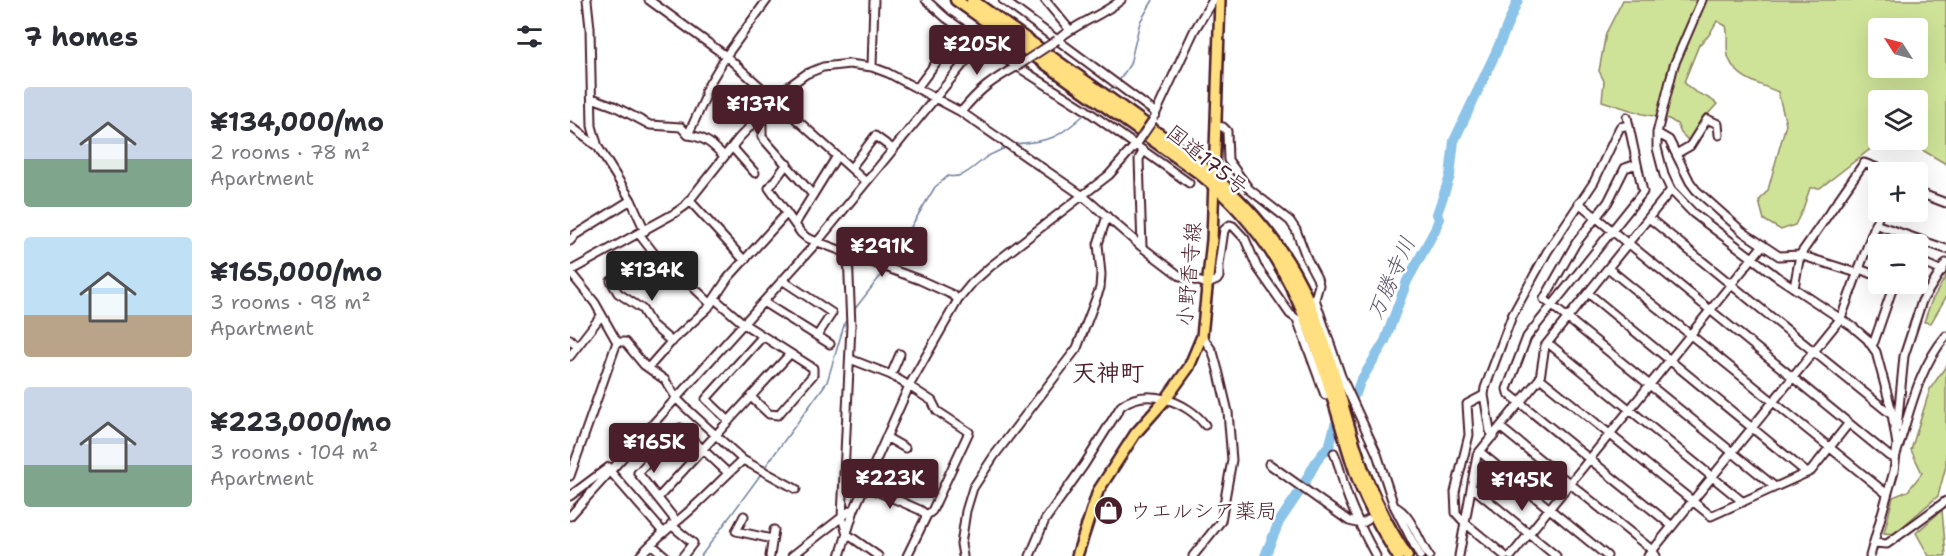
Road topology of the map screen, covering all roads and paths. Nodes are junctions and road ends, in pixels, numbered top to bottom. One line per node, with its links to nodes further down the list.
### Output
1 (594, 0): 14 (street)
2 (649, 0): 19 (street)
3 (767, 0): 19 (street)
4 (874, 0): 20 (street)
5 (927, 0): 17 (street)
6 (956, 0): 15 (highway, 国道175号)
7 (972, 0): 15 (highway, 国道175号)
8 (1003, 0): 18 (street)
9 (1045, 0): 16 (street)
10 (1120, 0): 16 (street)
11 (1213, 0): 27 (street)
12 (1220, 0): 32 (main road, 小野香寺線)
13 (1702, 0): 33 (street)
14 (588, 4): 23 (street)
15 (996, 24): 24 (street); 49 (highway, 国道175号)
16 (1069, 29): 18 (street)
17 (973, 37): 21 (street, bridge); 22 (street)
18 (1057, 40): 21 (street, bridge); 27 (street)
19 (726, 56): 25 (street); 34 (street)
20 (872, 67): 22 (street); 25 (street)
21 (1016, 67): 26 (street); 36 (street)
22 (917, 88): 24 (street)
23 (592, 98): 34 (street); 37 (street)
24 (936, 99): 26 (street); 39 (street)
25 (775, 100): 29 (street); 43 (street)
26 (961, 112): 54 (street)
27 (1154, 116): 36 (street, bridge)
28 (1627, 117): 30 (street)
29 (758, 118): 38 (street); 45 (street)
30 (1629, 125): 44 (street); 59 (street)
31 (570, 126): 37 (street)
32 (1217, 126): 49 (main road, 小野香寺線); 151 (street)
33 (1657, 133): 41 (street); 52 (street)
34 (688, 135): 42 (street)
35 (1719, 135): 41 (street)
36 (1137, 144): 40 (street); 54 (street)
37 (598, 147): 56 (street)
38 (732, 147): 42 (street); 48 (street)
39 (893, 149): 47 (street); 50 (street)
40 (1143, 152): 51 (street); 72 (street)
41 (1676, 154): 71 (street)
42 (724, 156): 57 (street)
43 (837, 156): 47 (street); 53 (street)
44 (1637, 164): 62 (street); 66 (street)
45 (787, 165): 53 (street); 60 (street)
46 (1868, 165): 75 (street)
47 (851, 168): 50 (street)
48 (755, 172)
49 (1214, 180): 87 (main road, 小野香寺線); 139 (highway, 国道175号)
50 (866, 182): 69 (street)
51 (1189, 183)
52 (1671, 190): 63 (street); 76 (street)
53 (813, 195): 64 (street)
54 (1083, 196): 61 (street); 92 (street)
55 (1928, 196): 58 (street)
56 (631, 200): 67 (street); 68 (street)
57 (689, 200): 67 (street); 77 (street)
58 (1946, 203)
59 (1579, 204): 62 (street); 126 (street)
60 (787, 213): 64 (street); 77 (street)
61 (1107, 216): 72 (street); 201 (street)
62 (1596, 217): 66 (street); 95 (street)
63 (1649, 218): 70 (street); 88 (street)
64 (795, 224): 69 (street)
65 (1875, 224): 73 (street); 81 (street)
66 (1612, 231): 70 (street); 95 (street)
67 (642, 233): 83 (street); 93 (street)
68 (570, 241)
69 (818, 241): 74 (street); 85 (street)
70 (1628, 243): 80 (street); 96 (street)
71 (1763, 245): 75 (street); 76 (street)
72 (1142, 247): 87 (street)
73 (1946, 249)
74 (848, 254): 92 (street); 117 (street)
75 (1800, 255): 81 (street); 89 (street)
76 (1752, 258): 88 (street); 89 (street)
77 (744, 260): 93 (street)
78 (1946, 263): 82 (street)
79 (1928, 265): 82 (street)
80 (1608, 268): 90 (street); 101 (street)
81 (1858, 271): 84 (street); 99 (street)
82 (1942, 271): 141 (street)
83 (570, 272): 97 (street)
84 (1868, 274)
85 (783, 280): 94 (street); 103 (street)
86 (611, 281): 108 (street)
87 (1208, 284): 104 (main road, 小野香寺線); 125 (street)
88 (1730, 285): 96 (street); 113 (street)
89 (1794, 288): 99 (street)
90 (1588, 293): 98 (street); 118 (street)
91 (1891, 294): 111 (street)
92 (958, 300): 124 (street)
93 (713, 302): 100 (street); 108 (street)
94 (764, 302): 100 (street); 103 (street)
95 (1552, 306): 98 (street); 131 (street)
96 (1710, 310): 101 (street); 121 (street)
97 (601, 316): 107 (street); 112 (street)
98 (1568, 318): 109 (street); 123 (street)
99 (1841, 318): 111 (street); 113 (street)
100 (744, 324): 102 (street); 128 (street)
101 (1690, 335): 118 (street); 130 (street)
102 (763, 336): 114 (street); 134 (street)
103 (817, 336): 110 (street)
104 (1202, 336): 129 (main road, 小野香寺線); 204 (street)
105 (1946, 336): 153 (street)
106 (570, 339): 112 (street)
107 (617, 342): 119 (street); 161 (street)
108 (672, 342): 119 (street)
109 (1548, 343): 122 (street); 132 (street)
110 (830, 344)
111 (1871, 345): 133 (street)
112 (577, 347): 116 (street)
113 (1813, 352): 121 (street); 133 (street)
114 (790, 354): 127 (street); 127 (street)
115 (900, 354): 120 (street)
116 (570, 356)
117 (850, 359): 120 (street); 180 (street)
118 (1670, 360): 123 (street); 138 (street)
119 (648, 368): 128 (street)
120 (891, 375): 124 (street)
121 (1792, 377): 130 (street); 135 (street)
122 (1540, 378): 131 (street); 140 (street)
123 (1650, 384): 132 (street); 149 (street)
124 (909, 386): 144 (street); 177 (street)
125 (1325, 395)
126 (1484, 395): 143 (street); 183 (street)
127 (751, 397): 134 (street)
128 (677, 399): 142 (street); 154 (street)
129 (1166, 399): 136 (street); 202 (street); 203 (main road, 小野香寺線)
130 (1773, 402): 138 (street); 146 (street)
131 (1520, 403): 137 (street); 155 (street)
132 (1629, 410): 140 (street); 162 (street)
133 (1892, 415): 141 (street)
134 (729, 421): 142 (street)
135 (1849, 423): 146 (street); 153 (street)
136 (1205, 425)
137 (1500, 427): 143 (street); 163 (street)
138 (1752, 427): 149 (street); 160 (street)
139 (1347, 429): 206 (highway, 国道175号); 207 (highway, 国道175号)
140 (1609, 434): 155 (street); 171 (street)
141 (1896, 434): 153 (street)
142 (716, 435): 147 (street); 156 (street)
143 (1494, 436): 148 (street)
144 (886, 437): 145 (street); 164 (street)
145 (905, 448)
146 (1830, 448): 160 (street); 168 (street)
147 (703, 449): 159 (street); 170 (street); 170 (street)
148 (1480, 452): 166 (street); 175 (street)
149 (1732, 452): 162 (street); 165 (street)
150 (1334, 453): 181 (street)
151 (1377, 454): 152 (street); 174 (street)
152 (1367, 458)
153 (1895, 458): 168 (street)
154 (620, 459): 158 (street); 169 (street)
155 (1590, 459): 163 (street); 184 (street)
156 (743, 460): 159 (street); 167 (street)
157 (1269, 464): 181 (street)
158 (610, 471): 178 (street); 186 (street)
159 (728, 473): 182 (street)
160 (1807, 473): 165 (street)
161 (570, 476)
162 (1712, 477): 171 (street); 173 (street)
163 (1570, 483): 175 (street); 192 (street)
164 (865, 486): 176 (street); 177 (street)
165 (1775, 487): 173 (street)
166 (1472, 488): 183 (street); 188 (street)
167 (796, 489)
168 (1887, 494): 190 (street)
169 (570, 496)
170 (658, 498): 182 (street)
171 (1692, 501): 173 (street); 184 (street)
172 (1946, 501): 190 (street)
173 (1743, 502)
174 (1391, 508): 208 (street); 209 (street)
175 (1549, 509): 188 (street); 214 (street)
176 (854, 510): 180 (street); 187 (street)
177 (927, 515): 200 (street)
178 (570, 516)
179 (744, 516): 189 (street)
180 (842, 517): 187 (street); 197 (street)
181 (1364, 522): 205 (street)
182 (674, 523): 186 (street); 195 (street)
183 (1465, 523): 210 (street); 211 (street)
184 (1672, 526): 192 (street)
185 (774, 530): 189 (street)
186 (663, 532): 191 (street)
187 (847, 534): 198 (street); 199 (street)
188 (1528, 534): 212 (street); 213 (street)
189 (772, 539): 196 (street)
190 (1874, 543): 215 (street)
191 (652, 545): 193 (street); 194 (street)
192 (1652, 554)
193 (640, 556)
194 (665, 556)
195 (683, 556)
196 (770, 556)
197 (792, 556)
198 (840, 556)
199 (878, 556)
200 (907, 556)
201 (963, 556)
202 (1030, 556)
203 (1077, 556)
204 (1193, 556)
205 (1376, 556)
206 (1398, 556)
207 (1407, 556)
208 (1420, 556)
209 (1429, 556)
210 (1459, 556)
211 (1505, 556)
212 (1511, 556)
213 (1556, 556)
214 (1607, 556)
215 (1870, 556)

